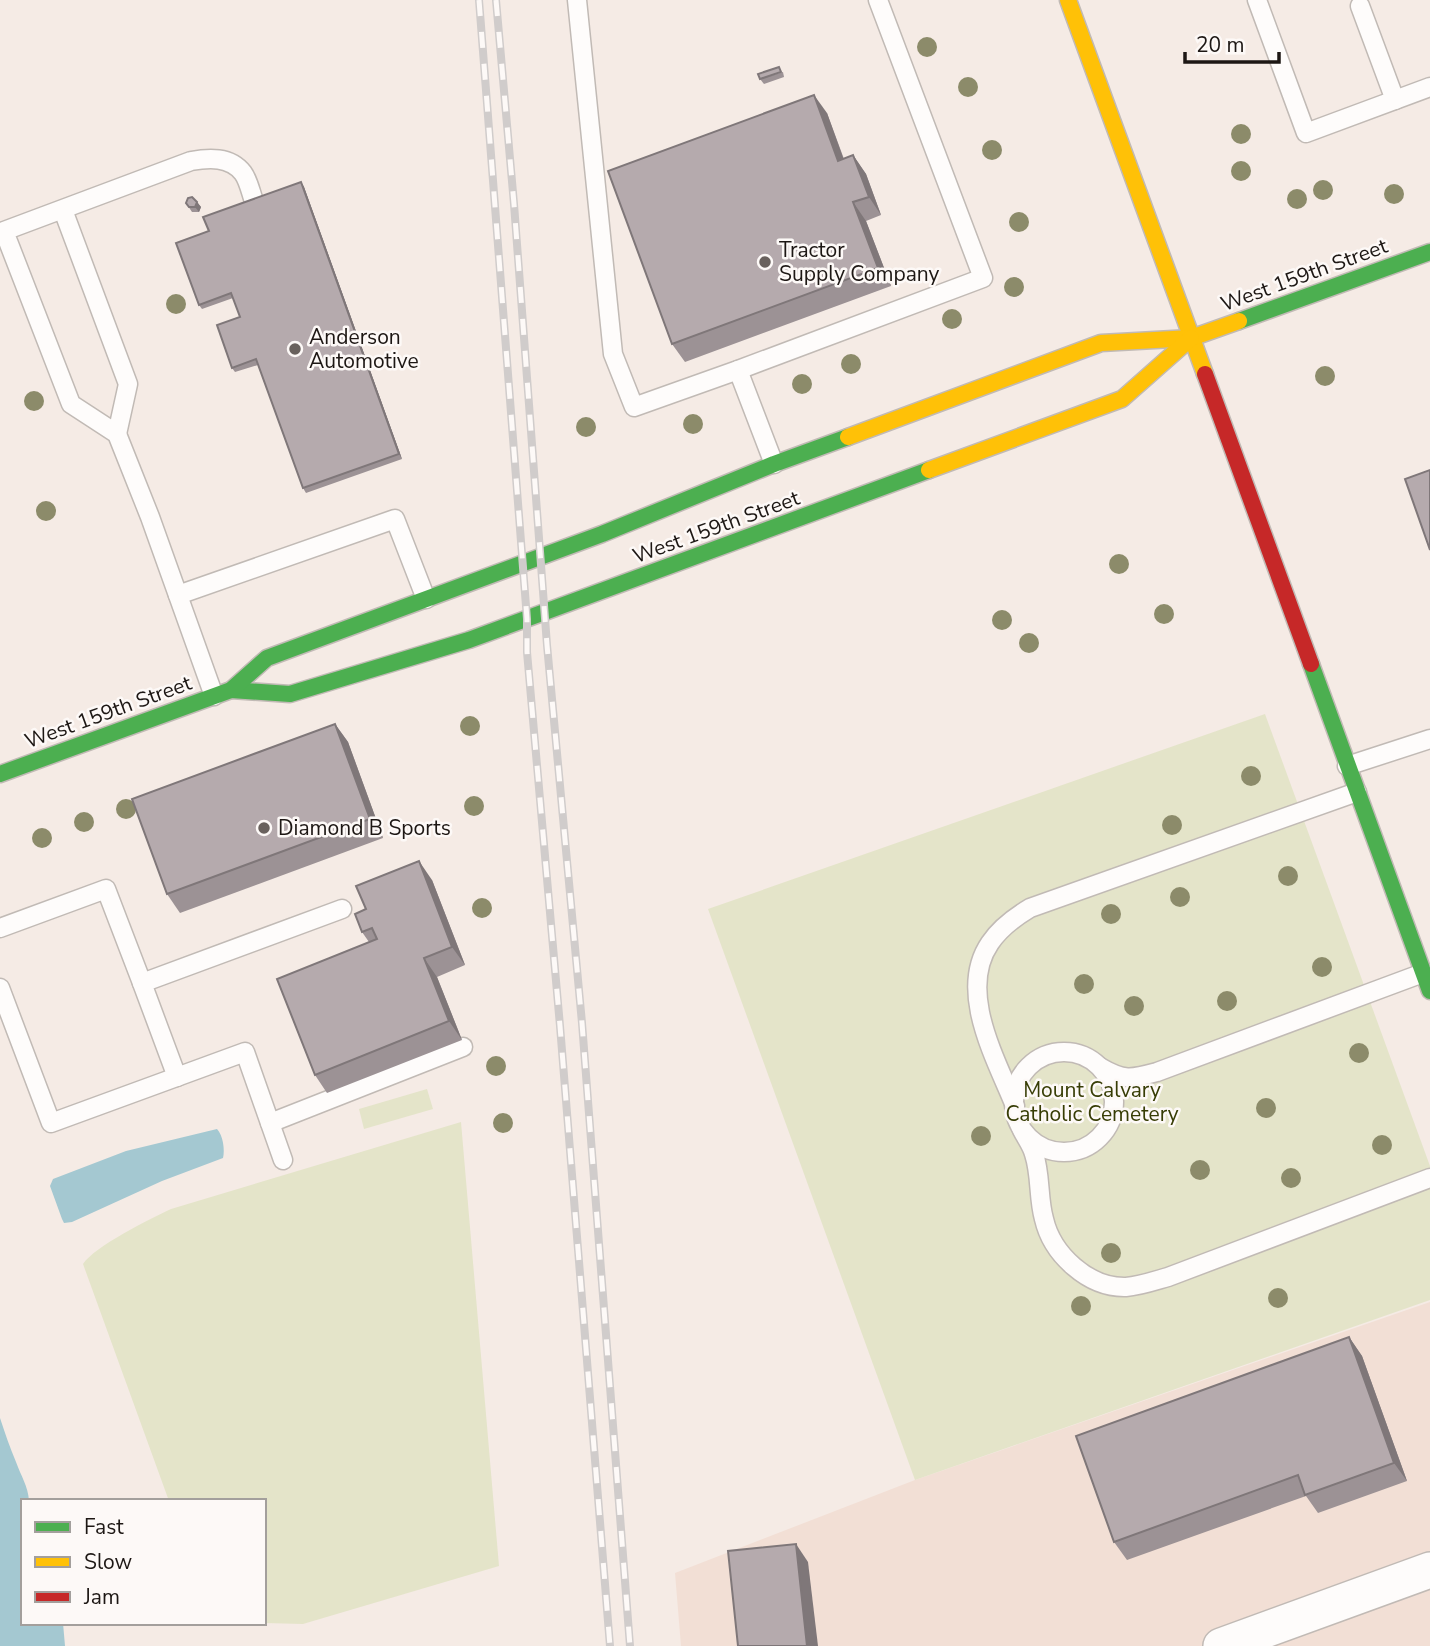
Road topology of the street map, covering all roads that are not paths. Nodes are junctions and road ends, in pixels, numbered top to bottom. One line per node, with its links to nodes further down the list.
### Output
1 (577, 0): 12 (lane)
2 (878, 0): 12 (lane)
3 (1068, 0): 11 (main road)
4 (1257, 0): 7 (lane)
5 (1364, 2): 7 (lane)
6 (1430, 87): 7 (lane)
7 (1395, 100)
8 (255, 204): 9 (lane)
9 (63, 210): 13 (lane); 13 (lane)
10 (1430, 252): 11 (main road, West 159th Street)
11 (1191, 338): 14 (main road, West 159th Street); 17 (main road, West 159th Street); 19 (main road)
12 (738, 370): 14 (lane)
13 (117, 434): 15 (lane)
14 (774, 464): 16 (main road, West 159th Street)
15 (178, 595): 16 (lane); 17 (lane)
16 (426, 599): 17 (main road, West 159th Street)
17 (222, 693): 20 (main road, West 159th Street)
18 (1430, 739): 19 (lane)
19 (1347, 765): 21 (main road)
20 (0, 774)
21 (1357, 792): 24 (main road); 30 (lane)
22 (342, 909): 25 (lane)
23 (0, 928): 25 (lane)
24 (1423, 973): 27 (main road); 32 (lane)
25 (142, 983): 33 (lane)
26 (0, 988): 33 (lane)
27 (1430, 991)
28 (463, 1047): 36 (lane)
29 (1032, 1065): 30 (lane); 31 (lane); 34 (lane)
30 (999, 1067): 34 (lane)
31 (1100, 1068): 32 (lane); 35 (lane)
32 (1157, 1072): 35 (lane)
33 (177, 1077): 36 (lane)
34 (1015, 1106): 37 (lane)
35 (1112, 1117): 38 (lane)
36 (270, 1123): 39 (lane)
37 (1022, 1130): 38 (lane); 41 (lane)
38 (1065, 1152): 41 (lane)
39 (283, 1160)
40 (1430, 1178): 41 (lane)
41 (1039, 1181)
42 (1430, 1570): 43 (street)
43 (1221, 1646)

